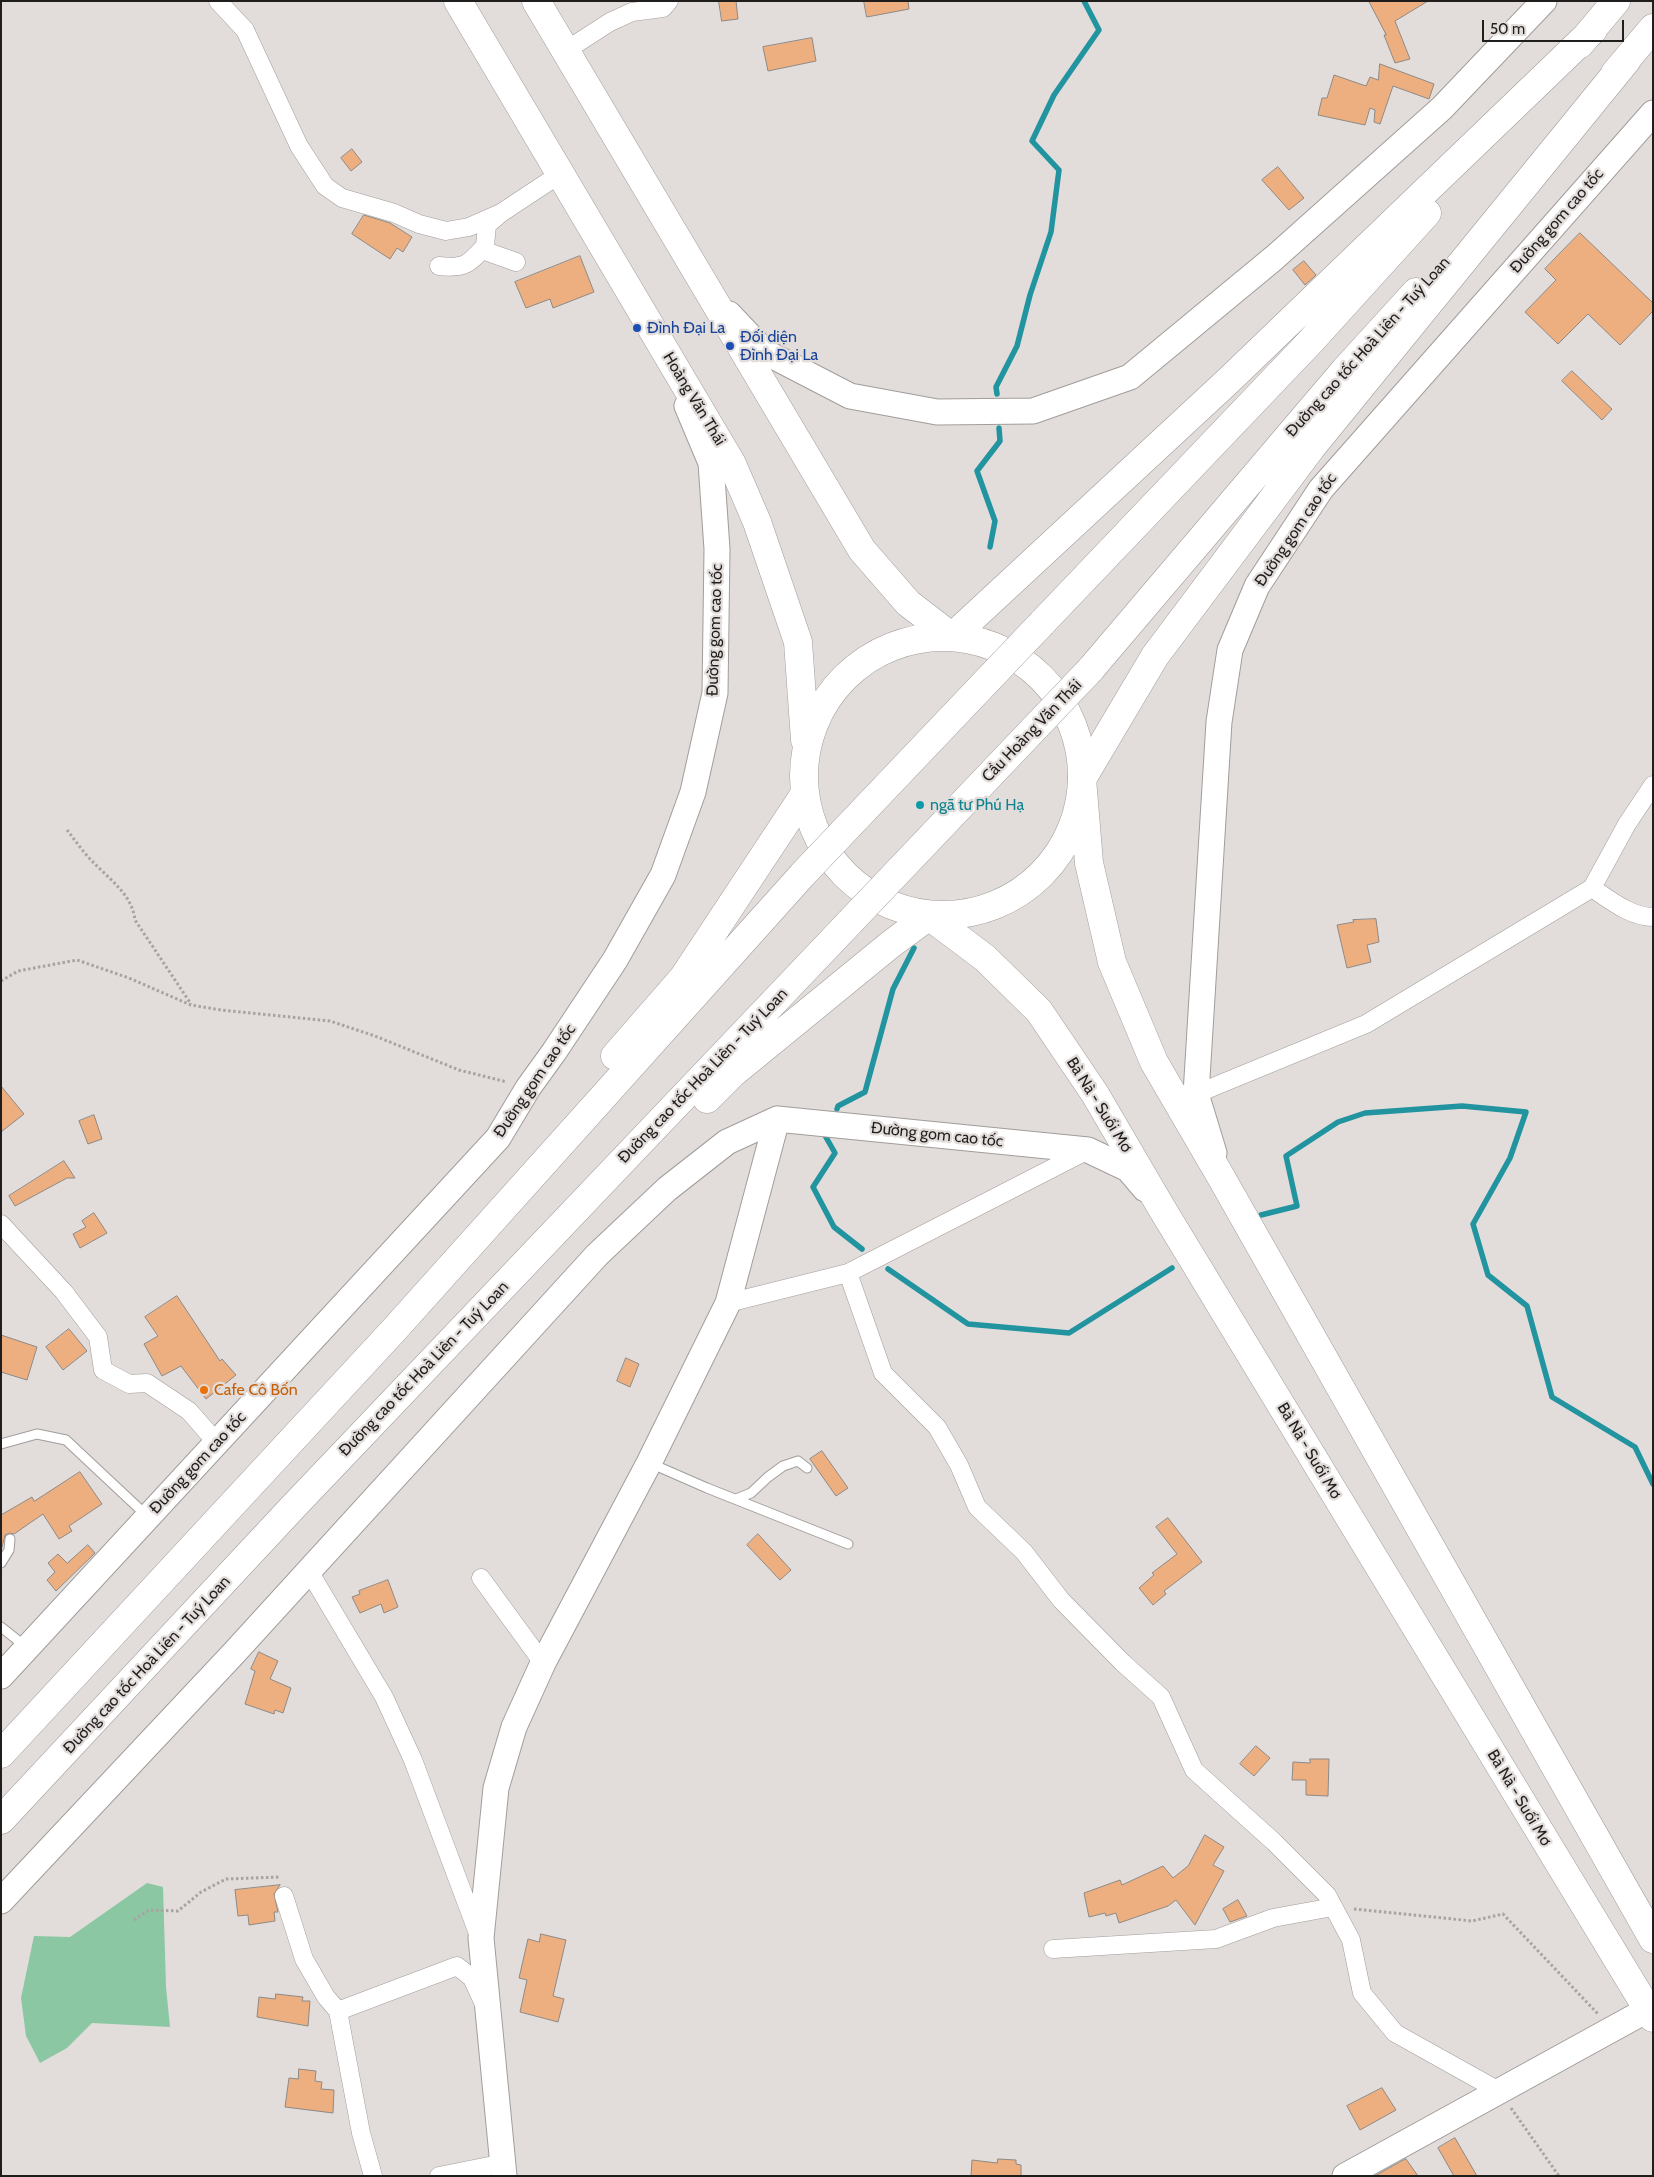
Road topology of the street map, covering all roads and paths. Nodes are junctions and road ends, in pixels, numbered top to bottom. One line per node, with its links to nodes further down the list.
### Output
1 (218, 1): 13 (street)
2 (458, 1): 12 (main road, Hoàng Văn Thái)
3 (536, 1): 9 (main road)
4 (669, 1): 9 (street)
5 (1544, 1): 17 (main road)
6 (1616, 1): 8 (main road)
7 (1653, 28): 10 (main road, Đường cao tốc Hoà Liên - Tuý Loan)
8 (1593, 30): 19 (main road); 53 (main road, bridge)
9 (565, 51): 17 (main road)
10 (1627, 60): 20 (main road, Đường cao tốc Hoà Liên - Tuý Loan); 22 (main road)
11 (1653, 113): 33 (main road, Đường gom cao tốc)
12 (560, 174): 13 (street); 18 (main road, Hoàng Văn Thái)
13 (501, 213): 14 (street)
14 (485, 246): 15 (street); 16 (street)
15 (516, 262)
16 (439, 266)
17 (711, 296): 19 (main road)
18 (657, 337): 21 (main road, Hoàng Văn Thái); 32 (main road, Đường gom cao tốc)
19 (952, 637): 21 (main road); 22 (main road)
20 (1090, 670): 29 (main road, Cầu Hoàng Văn Thái, bridge)
21 (806, 748): 24 (main road)
22 (1082, 780): 27 (main road); 36 (main road)
23 (1653, 785): 26 (street)
24 (804, 795): 27 (main road); 53 (main road)
25 (67, 830): 31 (path)
26 (1592, 888): 28 (street); 33 (street)
27 (928, 916): 37 (main road, Bà Nà - Suối Mơ); 46 (main road)
28 (1653, 917)
29 (850, 922): 46 (main road, Đường cao tốc Hoà Liên - Tuý Loan)
30 (1, 981): 31 (path)
31 (192, 1005): 32 (path)
32 (528, 1088): 41 (main road, Đường gom cao tốc)
33 (1196, 1094): 36 (main road, Đường gom cao tốc)
34 (777, 1119): 35 (main road, Đường gom cao tốc); 40 (main road); 51 (main road)
35 (1088, 1150): 37 (main road, Đường gom cao tốc); 39 (street)
36 (1221, 1177): 65 (main road)
37 (1161, 1207): 68 (main road, Bà Nà - Suối Mơ)
38 (1, 1224): 41 (street)
39 (848, 1273): 40 (street); 62 (street)
40 (728, 1302): 43 (main road)
41 (217, 1442): 47 (main road, Đường gom cao tốc)
42 (1, 1444): 47 (lane)
43 (649, 1463): 45 (lane); 56 (main road)
44 (807, 1468): 45 (lane)
45 (736, 1499): 49 (lane)
46 (293, 1507): 59 (main road, Đường cao tốc Hoà Liên - Tuý Loan)
47 (148, 1517): 55 (main road, Đường gom cao tốc)
48 (10, 1539): 50 (lane)
49 (848, 1544)
50 (1, 1563)
51 (310, 1570): 61 (main road); 64 (street)
52 (481, 1578): 56 (street)
53 (157, 1588): 58 (main road)
54 (1, 1627): 55 (lane)
55 (28, 1647): 57 (main road, Đường gom cao tốc)
56 (543, 1663): 64 (main road)
57 (1, 1676)
58 (1, 1754)
59 (1, 1820)
60 (284, 1896): 63 (path); 67 (street)
61 (1, 1900)
62 (1333, 1906): 66 (street); 70 (path); 71 (street)
63 (134, 1920)
64 (480, 1938): 69 (main road)
65 (1653, 1939)
66 (1053, 1949)
67 (338, 2011): 69 (street); 73 (street)
68 (1651, 2012): 70 (main road)
69 (490, 2016): 72 (main road)
70 (1612, 2029): 71 (main road)
71 (1499, 2091): 75 (main road); 76 (path)
72 (504, 2169): 74 (street)
73 (373, 2176)
74 (439, 2176)
75 (1344, 2176)
76 (1559, 2176)

